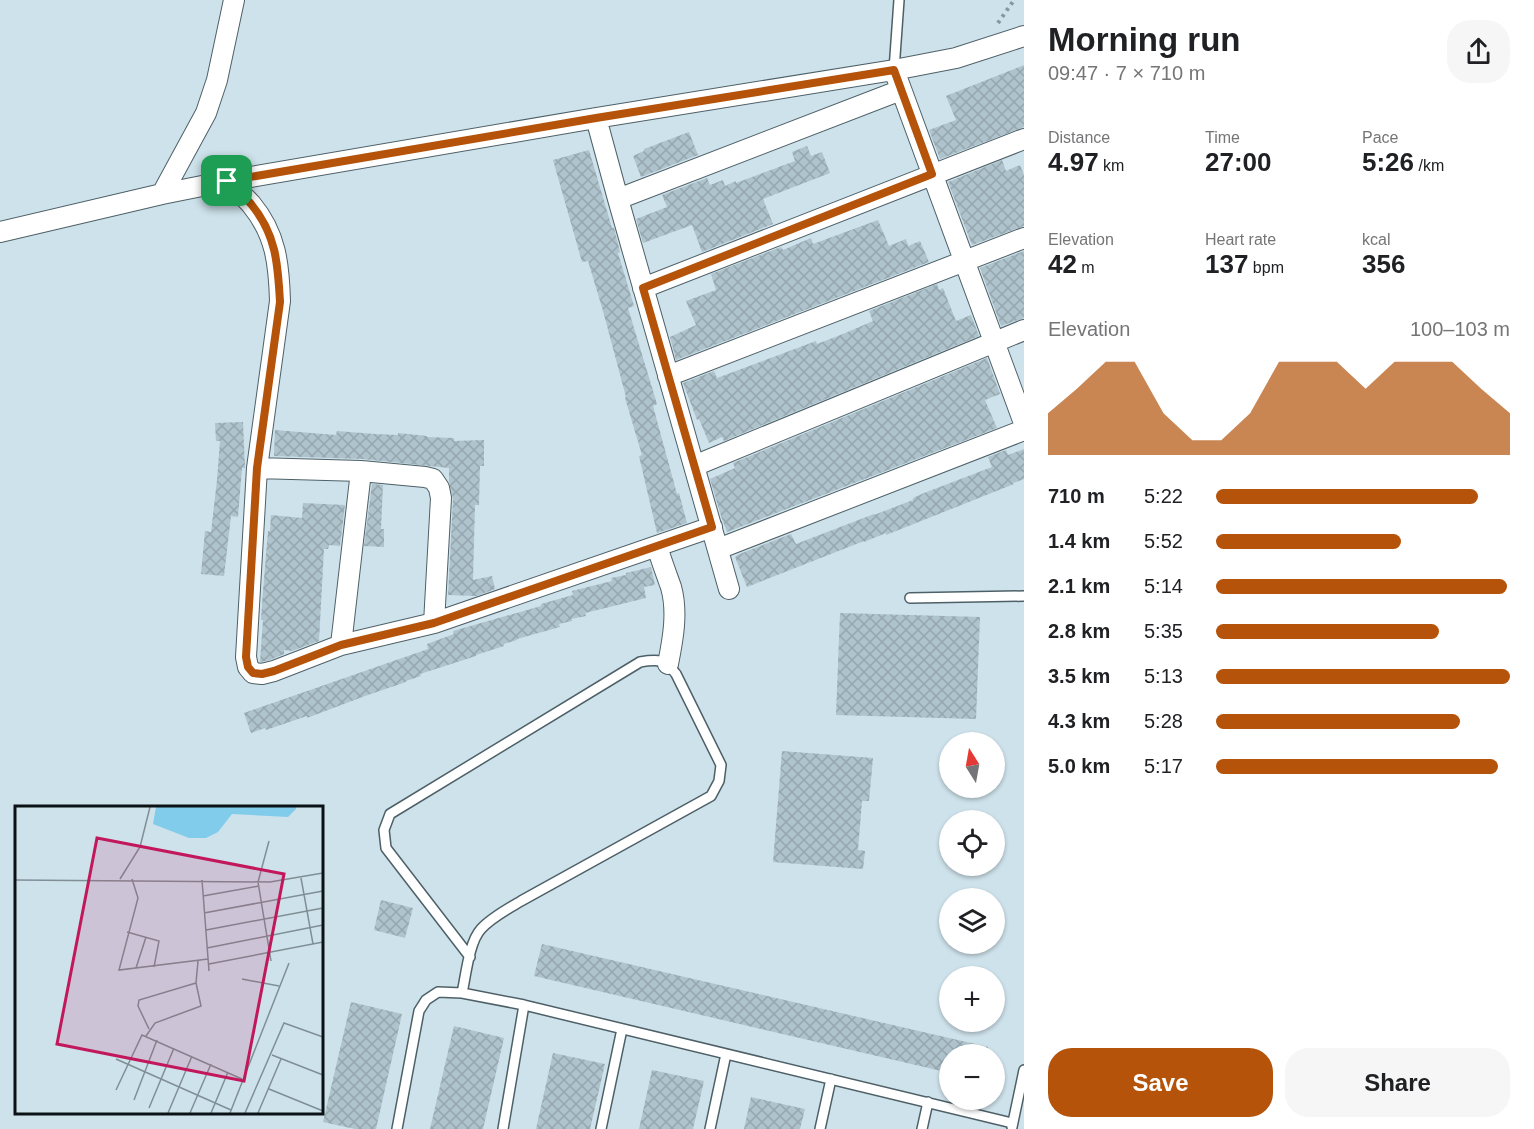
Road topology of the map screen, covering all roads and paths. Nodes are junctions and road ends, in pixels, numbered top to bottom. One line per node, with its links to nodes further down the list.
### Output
1 (234, 0): 10 (street)
2 (899, 0): 4 (lane)
3 (1024, 36): 4 (street)
4 (894, 70): 5 (street); 6 (street)
5 (902, 90): 8 (street); 11 (street)
6 (596, 118): 9 (street); 11 (street)
7 (1024, 139): 8 (street)
8 (932, 174): 14 (street); 15 (street)
9 (227, 181): 10 (street); 22 (street)
10 (162, 194): 12 (street)
11 (618, 199): 15 (street)
12 (0, 232)
13 (1024, 238): 14 (street)
14 (964, 262): 17 (street); 18 (street)
15 (643, 288): 18 (street)
16 (1024, 330): 17 (street)
17 (994, 342): 19 (street); 21 (street)
18 (668, 376): 21 (street)
19 (1024, 423)
20 (1024, 430): 26 (street)
21 (694, 466): 24 (street)
22 (257, 468): 23 (street); 31 (street)
23 (361, 471): 30 (street); 31 (street)
24 (712, 527): 25 (street); 26 (street)
25 (657, 546): 30 (street); 32 (street)
26 (718, 549): 27 (street)
27 (729, 589)
28 (1024, 596): 29 (lane)
29 (910, 598)
30 (434, 623): 31 (street)
31 (341, 645)
32 (668, 664): 33 (lane); 33 (lane)
33 (470, 957): 34 (lane)
34 (462, 993): 35 (lane); 42 (lane)
35 (524, 1005): 36 (lane); 43 (lane)
36 (622, 1029): 37 (lane); 44 (lane)
37 (726, 1054): 39 (lane); 45 (lane)
38 (1024, 1070): 41 (lane)
39 (831, 1079): 40 (lane); 46 (lane)
40 (928, 1102): 41 (lane); 47 (lane)
41 (1012, 1126)
42 (397, 1129)
43 (503, 1129)
44 (601, 1129)
45 (710, 1129)
46 (820, 1129)
47 (922, 1129)

